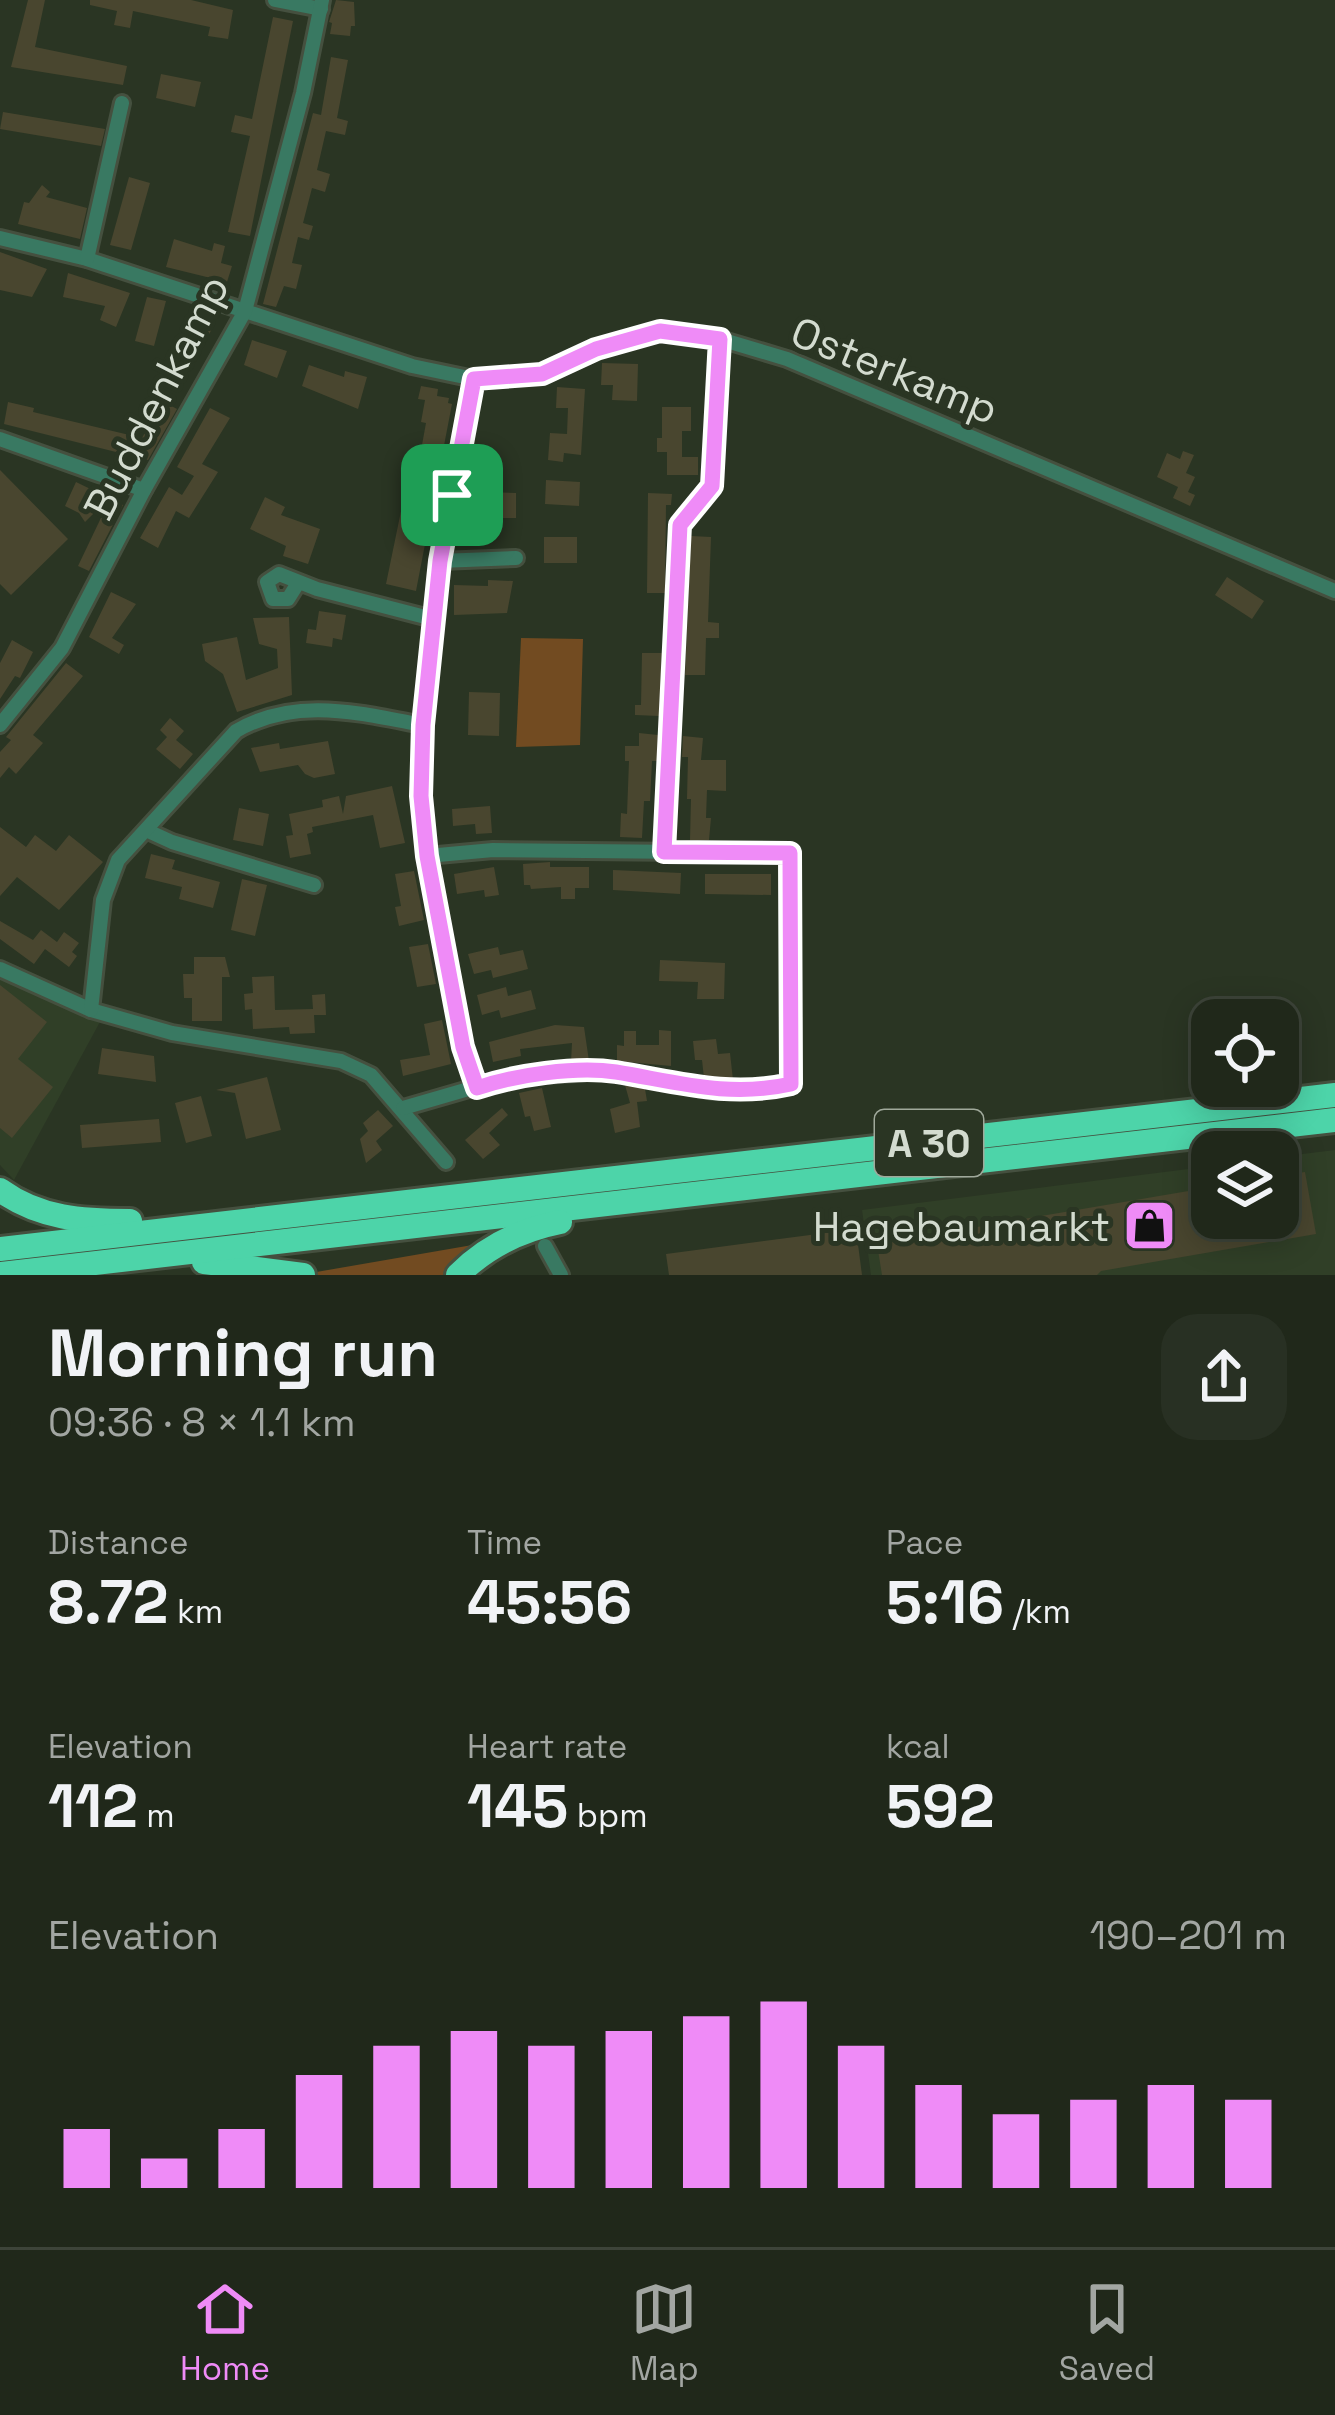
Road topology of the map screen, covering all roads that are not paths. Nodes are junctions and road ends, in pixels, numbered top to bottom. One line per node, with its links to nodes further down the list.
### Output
1 (275, 0): 2 (street)
2 (321, 5): 6 (street, Buddenkamp)
3 (122, 103): 5 (street)
4 (0, 238): 5 (street, Osterkamp)
5 (87, 259): 6 (street, Osterkamp)
6 (245, 311): 8 (street, Osterkamp); 10 (street, Buddenkamp)
7 (720, 339): 8 (street, Osterkamp); 14 (street, Osterkamp); 19 (street)
8 (474, 379): 12 (street)
9 (0, 439): 10 (street)
10 (144, 490): 16 (street, Buddenkamp)
11 (516, 558): 12 (street)
12 (440, 561): 15 (street)
13 (298, 584): 15 (street)
14 (1335, 591)
15 (433, 619): 17 (street)
16 (0, 725)
17 (423, 725): 18 (street); 20 (street)
18 (148, 831): 21 (street); 23 (street)
19 (664, 852): 20 (street); 24 (street)
20 (427, 856): 24 (street)
21 (314, 885)
22 (0, 969): 23 (street)
23 (91, 1010): 26 (street)
24 (477, 1088): 26 (street)
25 (1335, 1095): 31 (highway, A 30)
26 (404, 1108): 28 (street)
27 (1335, 1120): 30 (highway, A 30)
28 (446, 1162)
29 (0, 1190): 31 (highway)
30 (699, 1192): 34 (highway, A 30); 37 (highway)
31 (241, 1222): 33 (highway, A 30)
32 (545, 1246): 38 (street)
33 (0, 1249)
34 (142, 1258): 35 (highway, A 30); 36 (highway)
35 (0, 1274)
36 (303, 1275)
37 (458, 1275)
38 (561, 1275)

